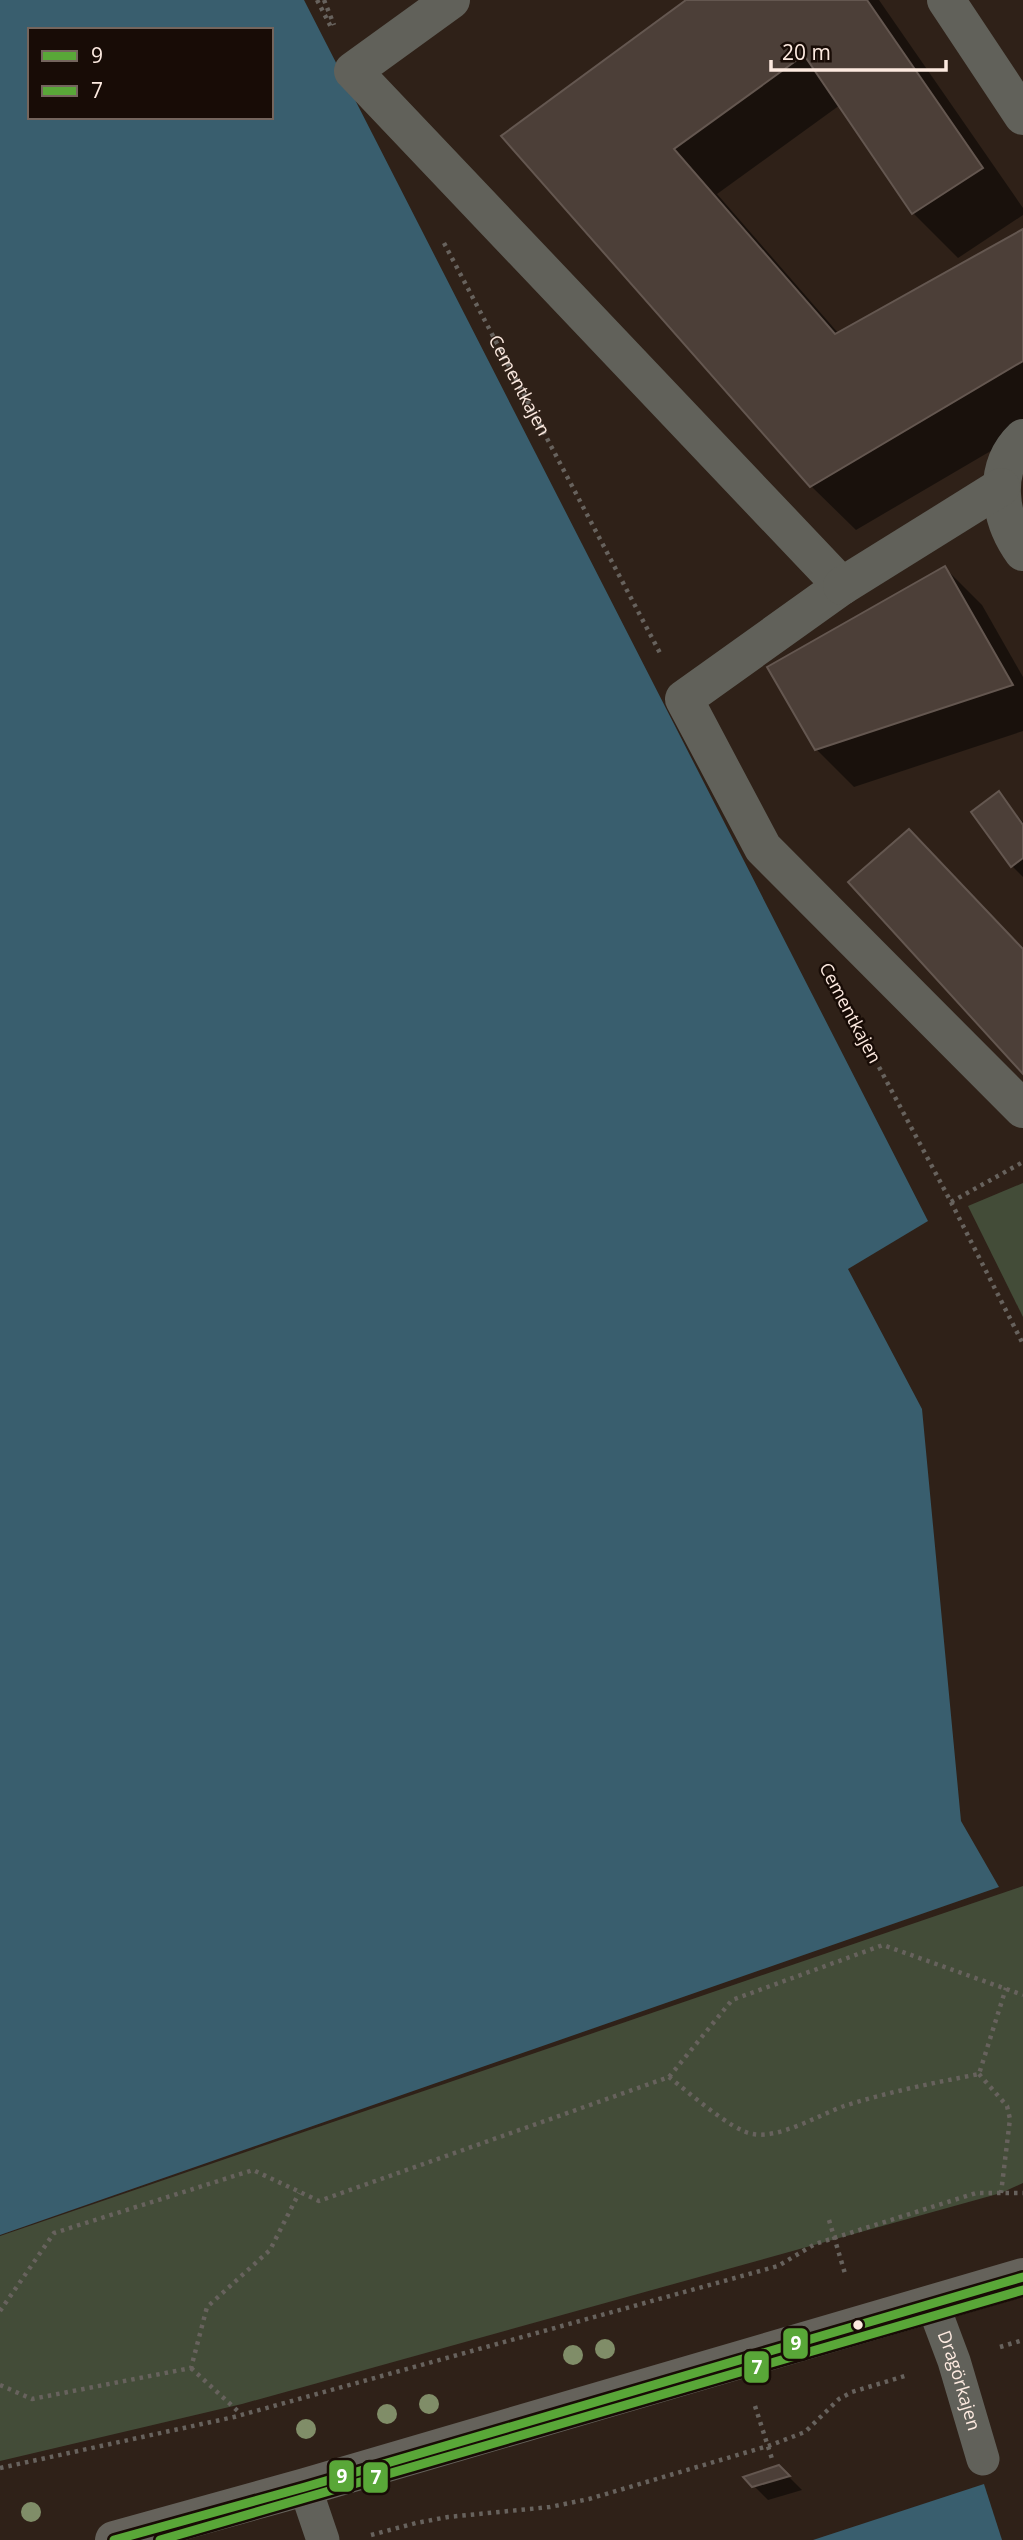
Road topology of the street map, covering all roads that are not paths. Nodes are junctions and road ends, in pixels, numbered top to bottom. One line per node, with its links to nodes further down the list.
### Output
1 (451, 0): 7 (street)
2 (946, 0): 3 (street)
3 (1023, 116)
4 (1023, 438): 5 (street)
5 (1001, 487): 6 (street); 7 (street)
6 (1023, 552)
7 (842, 586): 8 (street)
8 (1023, 1109)
9 (1023, 2277): 10 (street)
10 (933, 2305): 11 (lane, Dragörkajen); 12 (street)
11 (983, 2459)
12 (305, 2487): 13 (street); 14 (lane)
13 (114, 2540)
14 (323, 2540)

